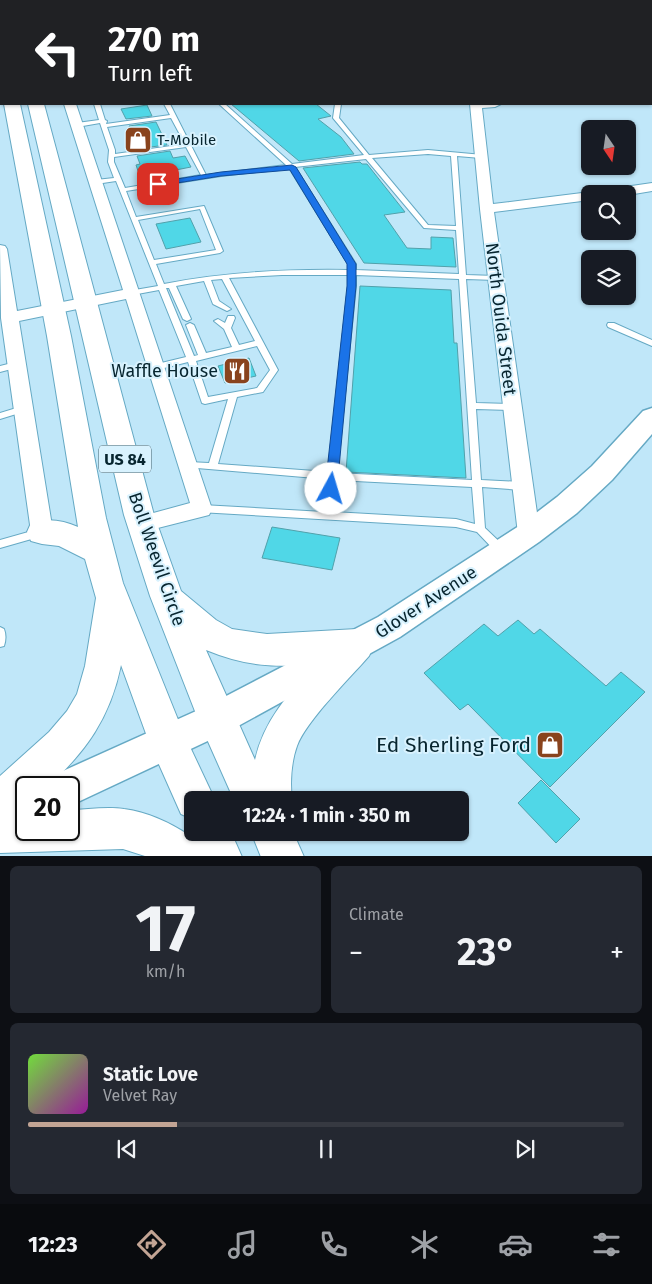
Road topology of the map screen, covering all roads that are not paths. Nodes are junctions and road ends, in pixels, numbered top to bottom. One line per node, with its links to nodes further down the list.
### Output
1 (12, 105): 40 (highway, US 84)
2 (36, 105): 38 (highway, Boll Weevil Circle / US 84)
3 (70, 105): 11 (street)
4 (97, 105): 10 (lane)
5 (168, 105): 9 (lane)
6 (223, 105): 17 (lane)
7 (338, 105): 16 (lane)
8 (476, 105): 15 (street, North Ouida Street)
9 (173, 116): 10 (lane); 12 (lane)
10 (104, 124): 11 (lane); 14 (lane)
11 (77, 125): 20 (street)
12 (188, 145): 14 (lane); 18 (lane)
13 (454, 154): 15 (lane); 16 (lane); 27 (lane)
14 (112, 156): 19 (lane)
15 (481, 156): 25 (street, North Ouida Street)
16 (370, 157): 17 (lane); 27 (lane)
17 (292, 167): 18 (lane); 30 (lane)
18 (204, 176): 23 (lane)
19 (118, 179): 20 (lane); 23 (lane)
20 (96, 182): 37 (street)
21 (652, 187): 22 (street)
22 (636, 189)
23 (123, 190): 26 (lane)
24 (581, 197): 25 (street)
25 (487, 209): 33 (street, North Ouida Street)
26 (134, 219): 29 (lane); 29 (lane)
27 (459, 228): 32 (lane)
28 (0, 249): 41 (street)
29 (152, 263): 36 (lane)
30 (352, 273): 31 (lane); 32 (lane); 59 (lane)
31 (225, 277): 34 (lane); 44 (lane)
32 (463, 277): 33 (lane); 52 (lane)
33 (496, 278): 53 (street, North Ouida Street)
34 (207, 280): 35 (lane); 39 (lane)
35 (172, 285): 36 (lane); 47 (lane)
36 (161, 287): 37 (lane); 48 (lane)
37 (132, 293): 38 (street); 50 (street)
38 (86, 302): 40 (street); 65 (highway, Boll Weevil Circle / US 84)
39 (216, 302): 39 (lane)
40 (53, 308): 41 (street); 62 (highway, US 84)
41 (9, 318): 49 (street)
42 (225, 322): 46 (lane)
43 (611, 325): 45 (lane)
44 (258, 343): 46 (lane); 51 (lane)
45 (652, 343)
46 (237, 348): 47 (lane)
47 (203, 356): 48 (lane)
48 (191, 359): 50 (lane); 51 (lane)
49 (8, 367): 54 (street)
50 (156, 367): 57 (street)
51 (233, 395): 58 (lane)
52 (471, 406): 53 (lane); 60 (lane)
53 (512, 407): 61 (street, North Ouida Street)
54 (23, 409): 55 (lane); 67 (street)
55 (0, 416)
56 (652, 417): 68 (main road, Glover Avenue)
57 (188, 465): 58 (lane); 63 (street)
58 (213, 467): 59 (lane)
59 (332, 476): 60 (lane); 64 (lane)
60 (477, 484): 61 (lane); 66 (lane)
61 (523, 486): 68 (street, North Ouida Street)
62 (89, 500): 67 (highway); 70 (highway, US 84)
63 (202, 509): 64 (lane); 65 (street)
64 (328, 516): 66 (lane)
65 (142, 524): 72 (highway, Boll Weevil Circle / US 84)
66 (480, 528): 71 (lane)
67 (42, 532): 69 (lane); 70 (highway)
68 (529, 534): 71 (main road, Glover Avenue)
69 (0, 544)
70 (99, 551): 73 (highway, US 84)
71 (503, 552): 76 (main road, Glover Avenue)
72 (166, 596): 76 (highway); 77 (highway, Boll Weevil Circle / US 84)
73 (111, 598): 78 (highway, US 84); 83 (highway)
74 (0, 632): 75 (lane)
75 (0, 642)
76 (357, 645): 77 (main road, Glover Avenue); 82 (highway)
77 (218, 719): 78 (main road, Glover Avenue); 81 (highway, Boll Weevil Circle / US 84)
78 (168, 742): 79 (main road, Glover Avenue); 80 (highway, US 84)
79 (80, 782)
80 (190, 791)
81 (250, 791)
82 (272, 791)
83 (0, 802)
84 (15, 811): 85 (main road)
85 (0, 818)
86 (0, 833): 88 (highway)
87 (214, 841): 89 (highway)
88 (184, 856)
89 (221, 856)

